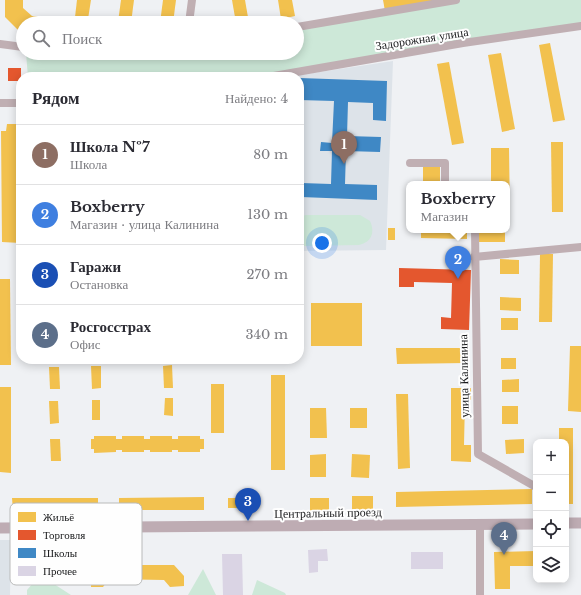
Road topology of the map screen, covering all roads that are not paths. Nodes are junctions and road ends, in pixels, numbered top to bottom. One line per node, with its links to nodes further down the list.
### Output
1 (192, 0): 3 (street)
2 (456, 0): 4 (street)
3 (190, 16)
4 (304, 26)
5 (581, 26): 8 (street, Задорожная улица)
6 (0, 44): 7 (street)
7 (16, 46)
8 (297, 72)
9 (0, 103): 10 (street)
10 (16, 103)
11 (410, 163): 12 (street)
12 (445, 181)
13 (475, 233): 15 (street, улица Калинина)
14 (581, 247): 15 (street)
15 (474, 256): 16 (street, улица Калинина)
16 (533, 485)
17 (569, 523): 18 (main road)
18 (581, 523)
19 (480, 524): 20 (main road, Центральный проезд); 21 (main road, Центральный проезд); 22 (street)
20 (533, 524)
21 (142, 528)
22 (480, 595)

